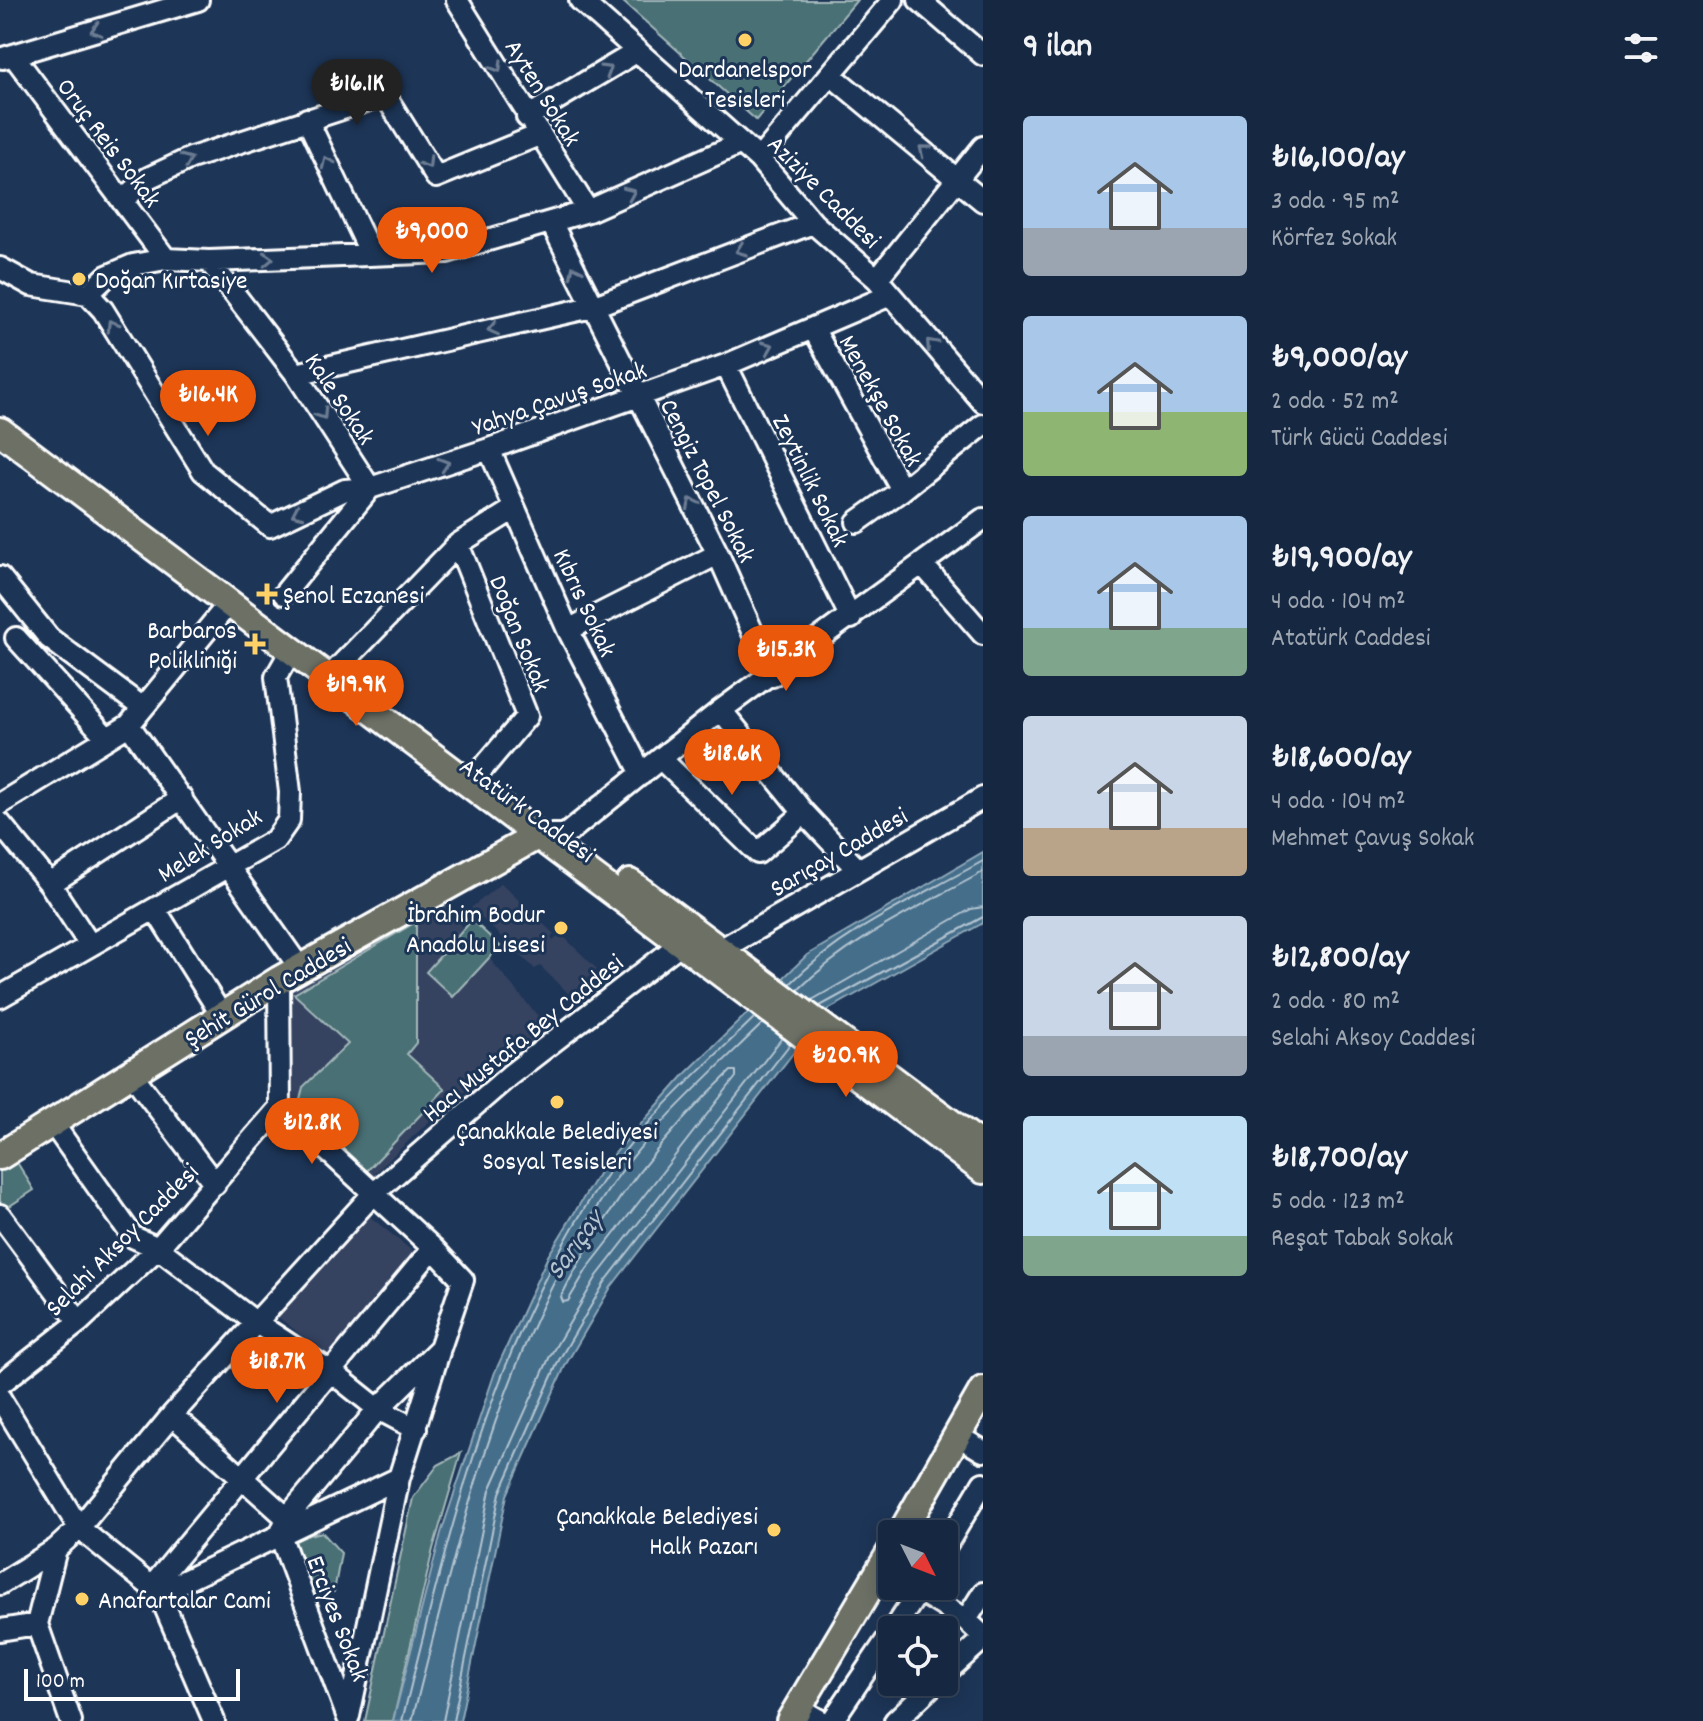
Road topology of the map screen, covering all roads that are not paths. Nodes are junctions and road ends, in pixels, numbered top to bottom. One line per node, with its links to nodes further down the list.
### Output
1 (198, 0): 9 (street, one-way to 9)
2 (457, 0): 11 (street, Ayten Sokak, one-way to 11)
3 (580, 0): 7 (street, Aziziye Caddesi)
4 (596, 0): 16 (street, Aziziye Caddesi)
5 (893, 0): 10 (street)
6 (919, 0): 8 (street)
7 (638, 51): 11 (street, one-way to 7); 14 (street, Aziziye Caddesi)
8 (983, 55)
9 (6, 57): 18 (street, Oruç Reis Sokak)
10 (831, 75): 16 (street); 17 (street, one-way to 10)
11 (527, 117): 13 (street, Ayten Sokak)
12 (307, 119): 13 (street, one-way to 13); 18 (street, one-way to 12); 23 (street, one-way to 12)
13 (539, 135): 20 (street, Ayten Sokak)
14 (741, 143): 16 (street, Aziziye Caddesi); 20 (street, one-way to 14)
15 (983, 147): 17 (street)
16 (764, 154): 21 (street, Aziziye Caddesi)
17 (959, 177): 19 (street); 29 (street)
18 (122, 201): 24 (street, Oruç Reis Sokak)
19 (983, 201)
20 (588, 211): 22 (street)
21 (813, 223): 29 (street, Aziziye Caddesi); 31 (street, one-way to 31)
22 (552, 224): 23 (street); 31 (street, Cengiz Topel Sokak, one-way to 22)
23 (371, 254): 25 (street, one-way to 23)
24 (166, 259): 25 (street); 30 (street)
25 (209, 261): 35 (street, Kale Sokak)
26 (0, 268): 28 (street)
27 (0, 285): 28 (street)
28 (31, 285): 30 (street)
29 (882, 287): 32 (street, Yahya Çavuş Sokak); 36 (street, Aziziye Caddesi, one-way to 29)
30 (88, 294): 43 (street, Yahya Çavuş Sokak, one-way to 30)
31 (592, 307): 35 (street, one-way to 35); 37 (street, Cengiz Topel Sokak)
32 (813, 328): 33 (street, Yahya Çavuş Sokak, one-way to 32); 44 (street, Menekşe Sokak)
33 (726, 365): 37 (street, Yahya Çavuş Sokak); 54 (street, Zeytinlik Sokak)
34 (983, 371): 36 (street)
35 (296, 374): 43 (street, Kale Sokak, one-way to 43)
36 (967, 385): 38 (street, Aziziye Caddesi)
37 (638, 397): 42 (street, Yahya Çavuş Sokak); 49 (street, Cengiz Topel Sokak, one-way to 37)
38 (983, 402)
39 (0, 411): 60 (main road, Atatürk Caddesi)
40 (983, 425): 44 (street, Menekşe Sokak)
41 (0, 431): 53 (main road, Atatürk Caddesi)
42 (489, 449): 43 (street, Yahya Çavuş Sokak, one-way to 42); 45 (street, Kıbrıs Sokak)
43 (370, 488): 52 (street)
44 (902, 490): 47 (street)
45 (514, 509): 48 (street); 56 (street, Kıbrıs Sokak)
46 (983, 519): 50 (street)
47 (857, 522)
48 (458, 544): 60 (street); 67 (street, Doğan Sokak)
49 (718, 554): 56 (street); 61 (street, Cengiz Topel Sokak)
50 (922, 564): 54 (street); 57 (street)
51 (0, 577): 55 (street)
52 (284, 594)
53 (230, 602): 59 (main road, Atatürk Caddesi); 62 (street)
54 (851, 618): 61 (street)
55 (37, 626): 58 (street); 62 (street)
56 (568, 630): 68 (street, Kıbrıs Sokak)
57 (983, 634)
58 (8, 642): 65 (street)
59 (292, 649): 74 (main road, Atatürk Caddesi); 75 (street, Melek Sokak)
60 (338, 668): 67 (main road, Atatürk Caddesi)
61 (772, 676): 63 (street)
62 (143, 708): 64 (street)
63 (721, 710): 66 (street); 72 (street)
64 (129, 725): 65 (street); 69 (street)
65 (107, 738): 71 (street)
66 (661, 759): 68 (street); 72 (street)
67 (478, 774): 74 (main road, Atatürk Caddesi)
68 (642, 774): 74 (street)
69 (182, 798): 75 (street); 77 (street)
70 (983, 798): 76 (street, Sarıçay Caddesi)
71 (0, 804)
72 (804, 813): 76 (street)
73 (0, 823): 77 (street)
74 (552, 835): 79 (main road, Atatürk Caddesi); 81 (main road, Atatürk Caddesi); 82 (main road, Şehit Gürol Caddesi)
75 (230, 863): 78 (street, Melek Sokak); 82 (street)
76 (858, 870): 81 (street, Sarıçay Caddesi)
77 (50, 884): 80 (street)
78 (155, 909): 80 (street, Melek Sokak); 85 (street)
79 (680, 944): 83 (main road, Atatürk Caddesi); 93 (street, Hacı Mustafa Bey Caddesi)
80 (90, 945): 84 (street, Melek Sokak)
81 (720, 950): 83 (main road, Atatürk Caddesi)
82 (290, 974): 85 (main road, Şehit Gürol Caddesi); 87 (street)
83 (745, 981): 89 (main road); 91 (main road)
84 (0, 997)
85 (221, 1014): 86 (main road, Şehit Gürol Caddesi)
86 (132, 1074): 88 (main road, Şehit Gürol Caddesi); 92 (street)
87 (280, 1107): 92 (street, Selahi Aksoy Caddesi); 93 (street)
88 (51, 1121): 90 (main road, Şehit Gürol Caddesi); 95 (street)
89 (983, 1147)
90 (0, 1156)
91 (983, 1170)
92 (215, 1184): 95 (street, Selahi Aksoy Caddesi)
93 (373, 1194): 96 (street); 98 (street, Hacı Mustafa Bey Caddesi)
94 (0, 1215): 97 (street)
95 (158, 1248): 97 (street, Selahi Aksoy Caddesi); 98 (street)
96 (433, 1248): 99 (street); 100 (street)
97 (79, 1322): 101 (street, Selahi Aksoy Caddesi)
98 (255, 1322): 100 (street); 105 (street, Hacı Mustafa Bey Caddesi)
99 (440, 1348): 104 (street); 107 (street)
100 (333, 1373): 104 (street); 109 (street)
101 (0, 1384)
102 (983, 1390): 108 (main road)
103 (0, 1398): 116 (street)
104 (378, 1409): 107 (street); 115 (street)
105 (172, 1415): 109 (street); 116 (street, Hacı Mustafa Bey Caddesi)
106 (983, 1417): 108 (main road)
107 (416, 1429): 110 (street)
108 (970, 1443): 112 (main road); 113 (main road)
109 (244, 1477): 115 (street); 119 (street)
110 (399, 1478): 115 (street); 130 (street)
111 (983, 1483): 114 (street)
112 (912, 1520)
113 (923, 1520)
114 (958, 1525)
115 (283, 1526): 119 (street); 130 (street, Erciyes Sokak)
116 (79, 1528): 117 (street, Hacı Mustafa Bey Caddesi); 119 (street)
117 (56, 1549): 118 (street, Hacı Mustafa Bey Caddesi); 124 (street)
118 (0, 1584)
119 (155, 1590): 133 (street)
120 (983, 1593): 123 (street)
121 (887, 1600): 131 (main road)
122 (937, 1600): 123 (street)
123 (966, 1620): 126 (street)
124 (37, 1624): 125 (street); 132 (street)
125 (0, 1630)
126 (983, 1638): 128 (street)
127 (878, 1647): 131 (street)
128 (958, 1661)
129 (921, 1696): 134 (street)
130 (348, 1718)
131 (809, 1718)
132 (71, 1721)
133 (214, 1721)
134 (895, 1721)

